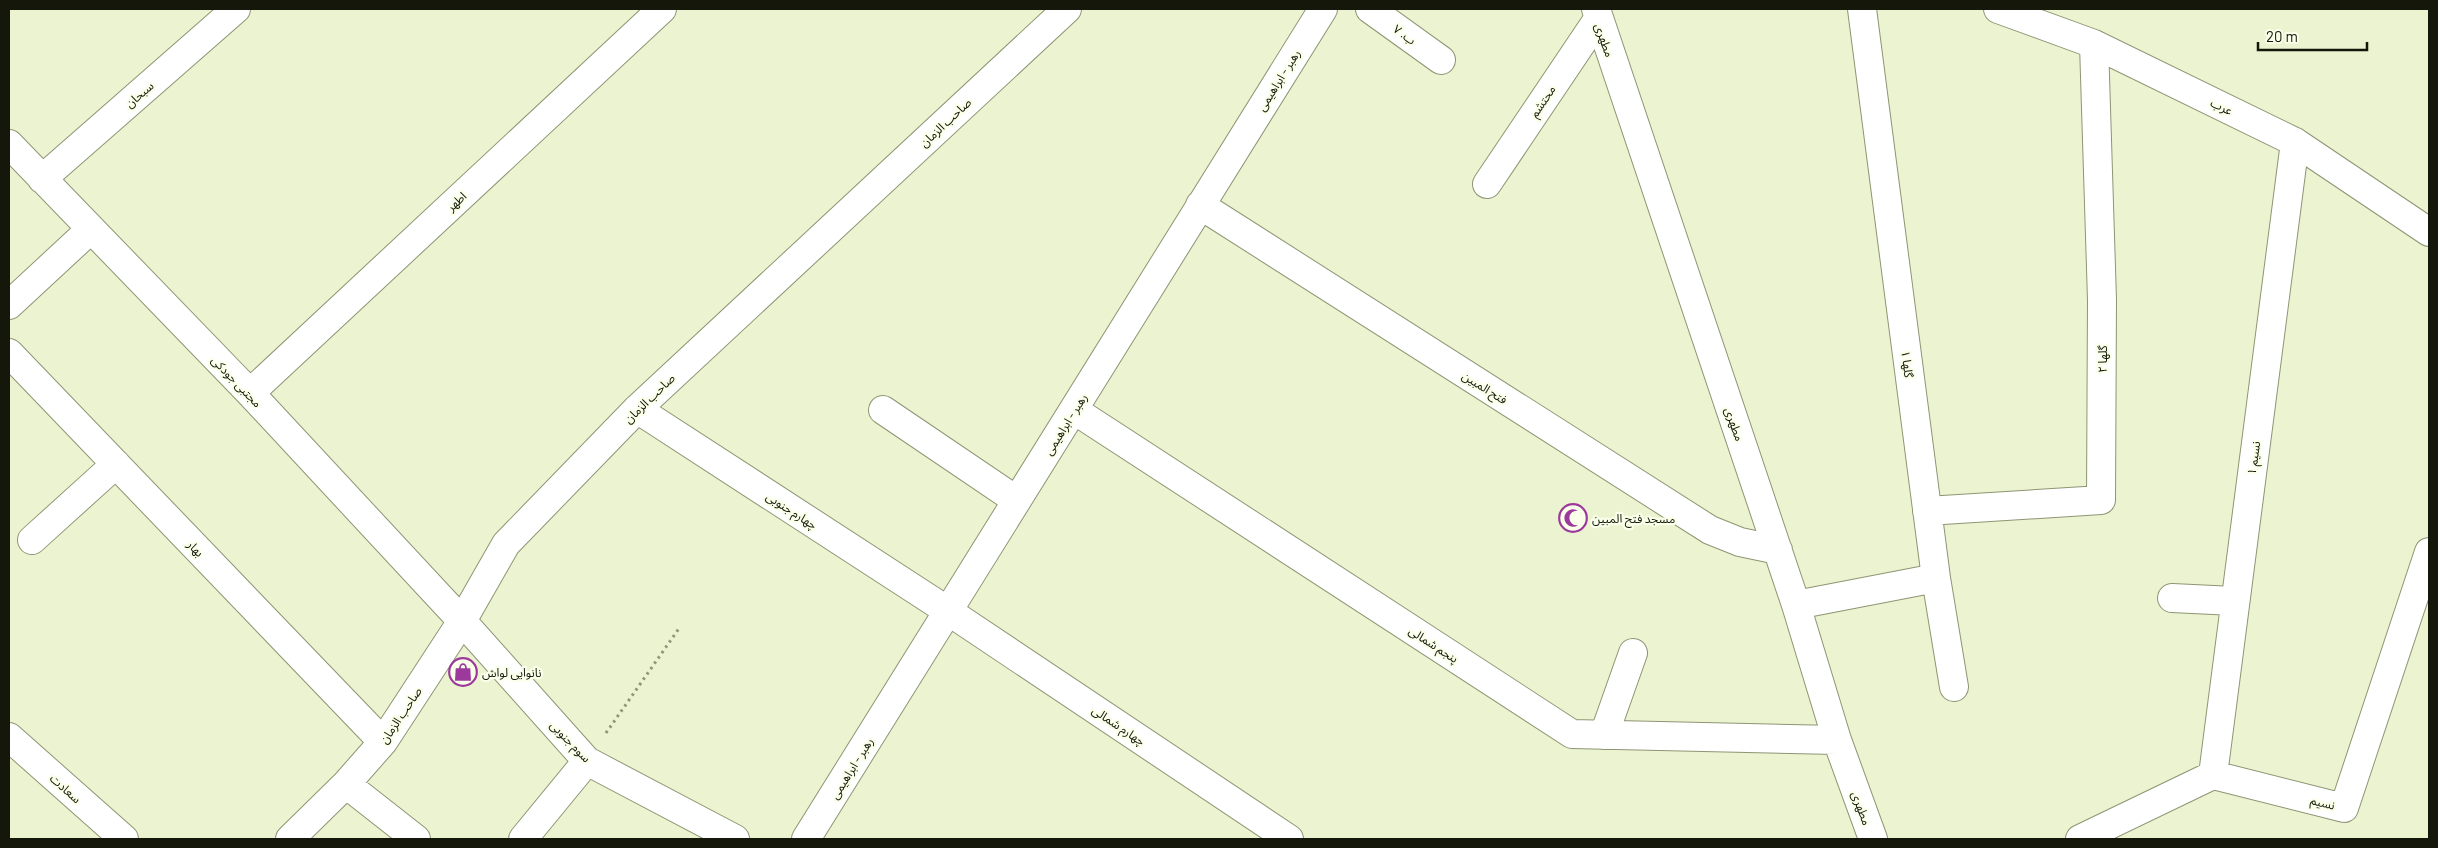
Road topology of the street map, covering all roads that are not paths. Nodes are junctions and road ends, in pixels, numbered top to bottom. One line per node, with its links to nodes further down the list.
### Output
1 (236, 9): 13 (street, سبحان)
2 (662, 9): 20 (street, اطهر)
3 (1067, 9): 21 (street, صاحب الزمان)
4 (1323, 9): 15 (street, رهبر - ابراهیمی)
5 (1370, 9): 10 (street, ب. ۷)
6 (1862, 9): 26 (street, گلها ۱)
7 (1998, 9): 9 (street, عرب)
8 (1597, 14): 14 (street, محتشم); 28 (street, مطهری)
9 (2094, 44): 11 (street, عرب); 26 (street, گلها ۲)
10 (1441, 60)
11 (2295, 142): 17 (street, عرب); 32 (street, نسیم ۱)
12 (9, 144): 13 (street, مجتبی جودکی)
13 (42, 179): 16 (street, مجتبی جودکی)
14 (1487, 184)
15 (1200, 205): 23 (street, رهبر - ابراهیمی); 28 (street, فتح المبین)
16 (91, 230): 18 (street); 20 (street, مجتبی جودکی)
17 (2429, 232)
18 (9, 305)
19 (9, 353): 24 (street, بهار)
20 (250, 393): 35 (street, مجتبی جودکی)
21 (636, 409): 34 (street, چهارم جنوبی); 35 (street, صاحب الزمان)
22 (883, 410): 25 (street)
23 (1074, 410): 25 (street, رهبر - ابراهیمی); 38 (street, پنجم شمالی)
24 (116, 464): 27 (street); 41 (street, بهار)
25 (1016, 500): 34 (street, رهبر - ابراهیمی)
26 (1927, 511): 30 (street, گلها ۱)
27 (32, 540)
28 (1778, 550): 33 (street, مطهری)
29 (2429, 552): 43 (street, نسیم)
30 (1936, 578): 33 (street); 37 (street, گلها ۱)
31 (2172, 598): 32 (street)
32 (2234, 601): 43 (street, نسیم ۱)
33 (1796, 604): 40 (street, مطهری)
34 (948, 611): 50 (street, رهبر - ابراهیمی); 51 (street, چهارم شمالی)
35 (462, 622): 41 (street, صاحب الزمان); 42 (street, سوم جنوبی)
36 (1633, 653): 38 (street)
37 (1954, 688)
38 (1604, 735): 40 (street, پنجم شمالی)
39 (9, 737): 45 (street, سعادت)
40 (1837, 740): 52 (street, مطهری)
41 (383, 742): 44 (street, صاحب الزمان)
42 (587, 760): 48 (street); 49 (street, سوم جنوبی)
43 (2212, 775): 53 (street)
44 (346, 784): 46 (street, صاحب الزمان); 47 (street)
45 (124, 839)
46 (290, 839)
47 (416, 839)
48 (523, 839)
49 (735, 839)
50 (806, 839)
51 (1289, 839)
52 (1873, 839)
53 (2080, 839)

